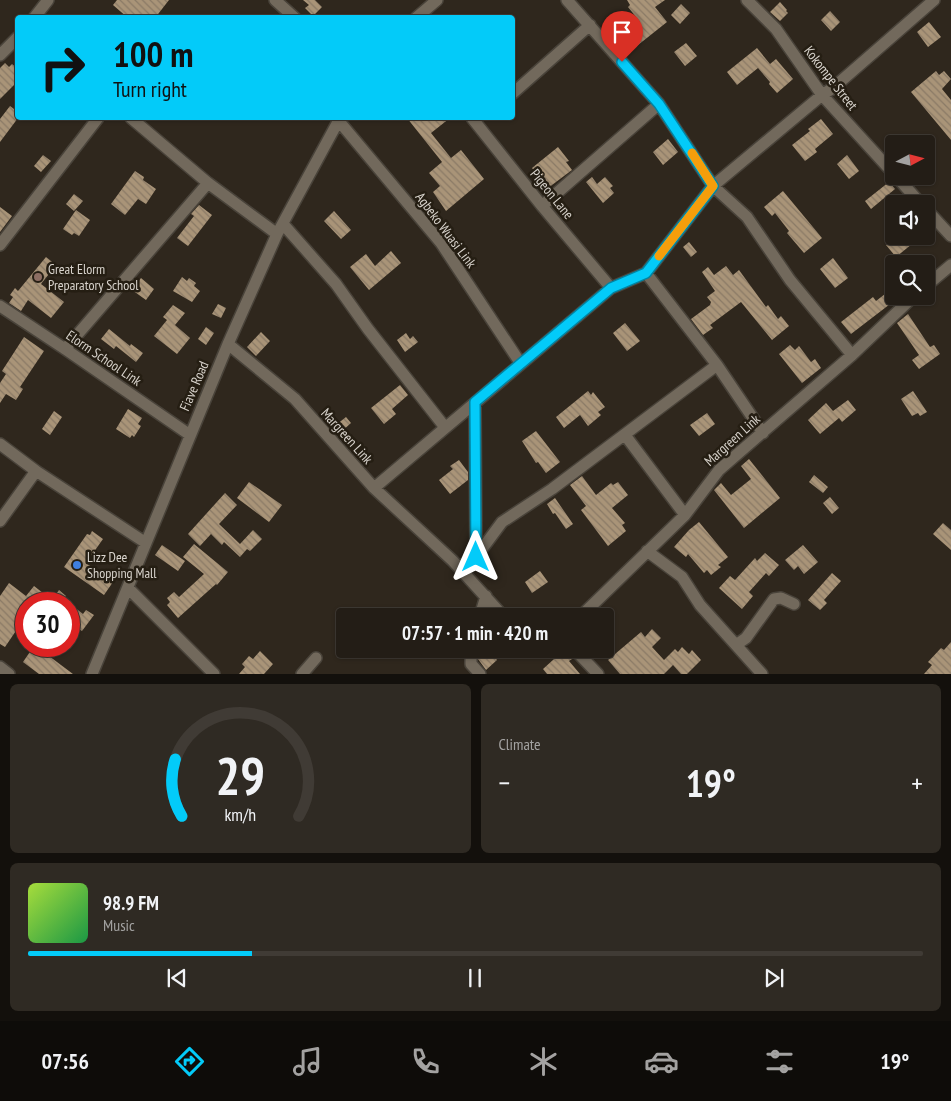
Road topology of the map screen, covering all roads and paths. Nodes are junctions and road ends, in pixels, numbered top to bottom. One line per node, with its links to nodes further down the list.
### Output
1 (48, 0): 7 (street)
2 (275, 0): 8 (street)
3 (437, 0): 9 (street)
4 (567, 0): 10 (street)
5 (747, 0): 14 (street, Kokompe Street)
6 (930, 1): 14 (street)
7 (36, 15)
8 (292, 15)
9 (420, 15)
10 (590, 25): 13 (street); 15 (street)
11 (15, 40): 12 (street)
12 (0, 55)
13 (515, 91)
14 (822, 95): 21 (street, Kokompe Street); 24 (street)
15 (659, 104): 24 (street); 26 (street)
16 (96, 120): 30 (street)
17 (133, 120): 22 (street)
18 (338, 120): 28 (street, Fiave Road)
19 (340, 120): 40 (street, Agbeko Wuasi Link)
20 (479, 120): 26 (street, Pigeon Lane)
21 (885, 164)
22 (208, 183): 28 (street); 38 (street)
23 (904, 185): 25 (street, Kokompe Street)
24 (713, 186): 32 (street); 39 (street)
25 (913, 195)
26 (542, 206): 34 (street, Pigeon Lane)
27 (935, 219): 29 (street)
28 (280, 229): 37 (street, Fiave Road); 43 (street)
29 (951, 236)
30 (0, 245)
31 (951, 265): 33 (street)
32 (646, 273): 34 (street); 41 (street)
33 (935, 278)
34 (611, 288): 40 (street)
35 (905, 305): 39 (street, Margreen Link)
36 (0, 306): 38 (street, Elorm School Link)
37 (228, 344): 45 (street, Fiave Road); 49 (street, Margreen Link)
38 (65, 349): 45 (street, Elorm School Link)
39 (852, 355): 44 (street, Margreen Link)
40 (521, 364): 42 (street)
41 (717, 365): 44 (street); 46 (street)
42 (475, 402): 43 (street); 54 (street)
43 (444, 426): 49 (street)
44 (763, 433): 50 (street, Margreen Link)
45 (190, 435): 52 (street, Fiave Road)
46 (625, 435): 50 (street); 54 (street)
47 (0, 444): 48 (street)
48 (36, 470): 51 (street); 52 (street)
49 (374, 488): 55 (street, Margreen Link)
50 (685, 515): 53 (street, Margreen Link)
51 (0, 521)
52 (146, 543): 56 (street, Fiave Road)
53 (648, 551): 61 (street, Margreen Link); 62 (street)
54 (476, 557): 55 (street)
55 (459, 568): 57 (street, Margreen Link)
56 (128, 588): 68 (street, Fiave Road); 69 (street)
57 (486, 596): 59 (street); 60 (street, Margreen Link)
58 (794, 604): 62 (street)
59 (482, 608)
60 (496, 608)
61 (589, 608)
62 (736, 645): 73 (street)
63 (316, 658): 70 (street)
64 (471, 658): 71 (street)
65 (583, 658): 72 (street)
66 (0, 667): 67 (street)
67 (8, 674)
68 (92, 674)
69 (214, 674)
70 (302, 674)
71 (480, 674)
72 (598, 674)
73 (762, 674)

